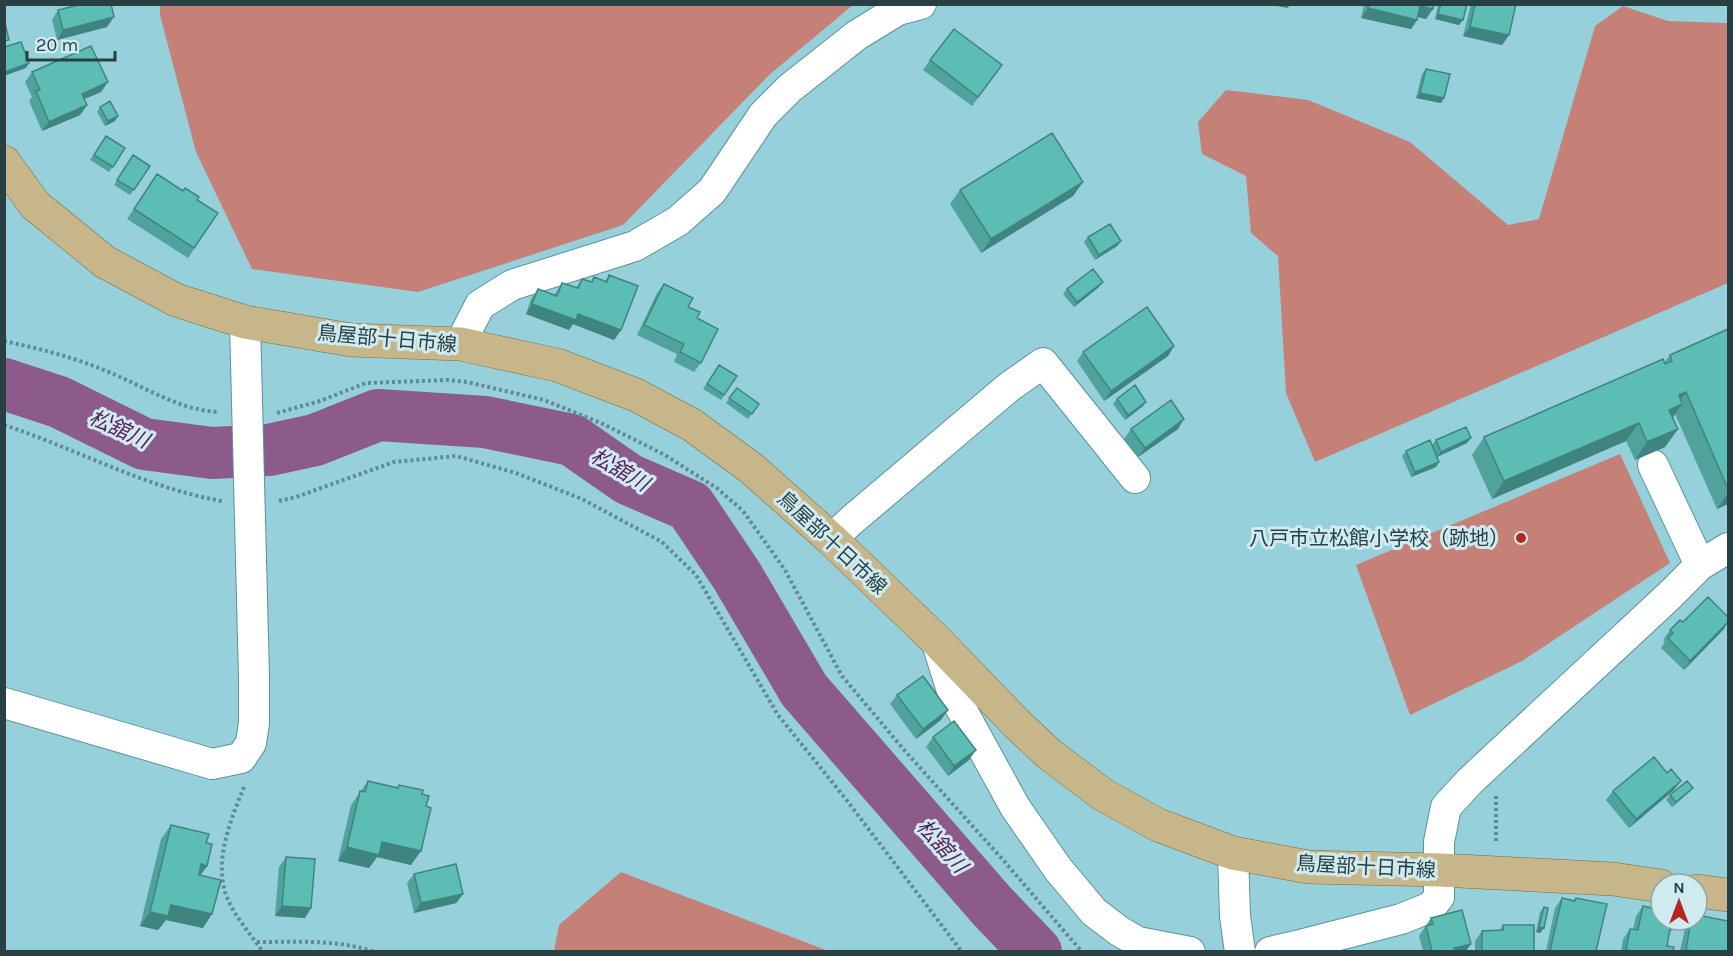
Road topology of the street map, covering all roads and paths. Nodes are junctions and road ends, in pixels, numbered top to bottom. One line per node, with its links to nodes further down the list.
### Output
1 (921, 4): 5 (street)
2 (4, 162): 3 (main road, 鳥屋部十日市線)
3 (245, 322): 5 (main road, 鳥屋部十日市線); 6 (street)
4 (4, 341): 6 (path)
5 (460, 344): 11 (main road, 鳥屋部十日市線)
6 (248, 418): 10 (street); 28 (path)
7 (4, 425): 10 (path)
8 (1653, 465): 13 (street)
9 (1135, 478): 11 (street)
10 (249, 500): 16 (street); 27 (path)
11 (831, 539): 14 (main road, 鳥屋部十日市線)
12 (1728, 548): 13 (street)
13 (1700, 565): 17 (street)
14 (936, 640): 19 (main road, 鳥屋部十日市線); 29 (street)
15 (4, 703): 16 (street)
16 (241, 758): 24 (path)
17 (1488, 764): 18 (path); 20 (street)
18 (1496, 845)
19 (1233, 853): 20 (main road, 鳥屋部十日市線); 30 (street)
20 (1440, 870): 21 (main road, 鳥屋部十日市線); 31 (street)
21 (1649, 884)
22 (1709, 893): 23 (main road)
23 (1728, 895)
24 (256, 942): 25 (path); 26 (path)
25 (263, 951)
26 (375, 951)
27 (962, 951)
28 (1082, 951)
29 (1190, 951)
30 (1240, 951)
31 (1270, 951)

